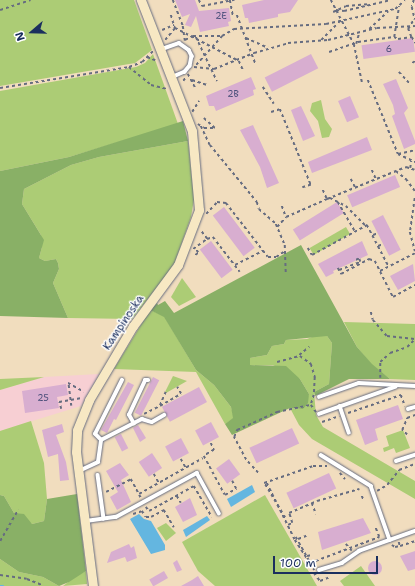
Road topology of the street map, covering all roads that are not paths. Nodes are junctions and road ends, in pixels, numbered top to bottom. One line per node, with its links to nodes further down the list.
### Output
1 (141, 0): 2 (street, Kampinoska)
2 (160, 47): 3 (street, Kampinoska); 3 (lane)
3 (173, 77): 20 (street, Kampinoska)
4 (122, 380): 16 (lane)
5 (148, 380): 14 (lane)
6 (398, 386): 7 (lane); 8 (lane); 9 (lane)
7 (415, 386)
8 (319, 397)
9 (340, 406): 12 (lane); 15 (lane)
10 (415, 407): 11 (lane)
11 (408, 409)
12 (319, 414)
13 (164, 415): 14 (lane)
14 (134, 424): 16 (lane)
15 (349, 432)
16 (102, 440): 20 (lane)
17 (415, 455): 19 (lane)
18 (321, 456): 26 (lane)
19 (396, 461)
20 (80, 472): 24 (street, Kampinoska)
21 (98, 475): 23 (lane)
22 (219, 513): 23 (lane)
23 (104, 519): 24 (lane)
24 (86, 521): 28 (street, Kampinoska)
25 (415, 531): 26 (lane)
26 (390, 540): 27 (lane)
27 (319, 570)
28 (94, 586)

